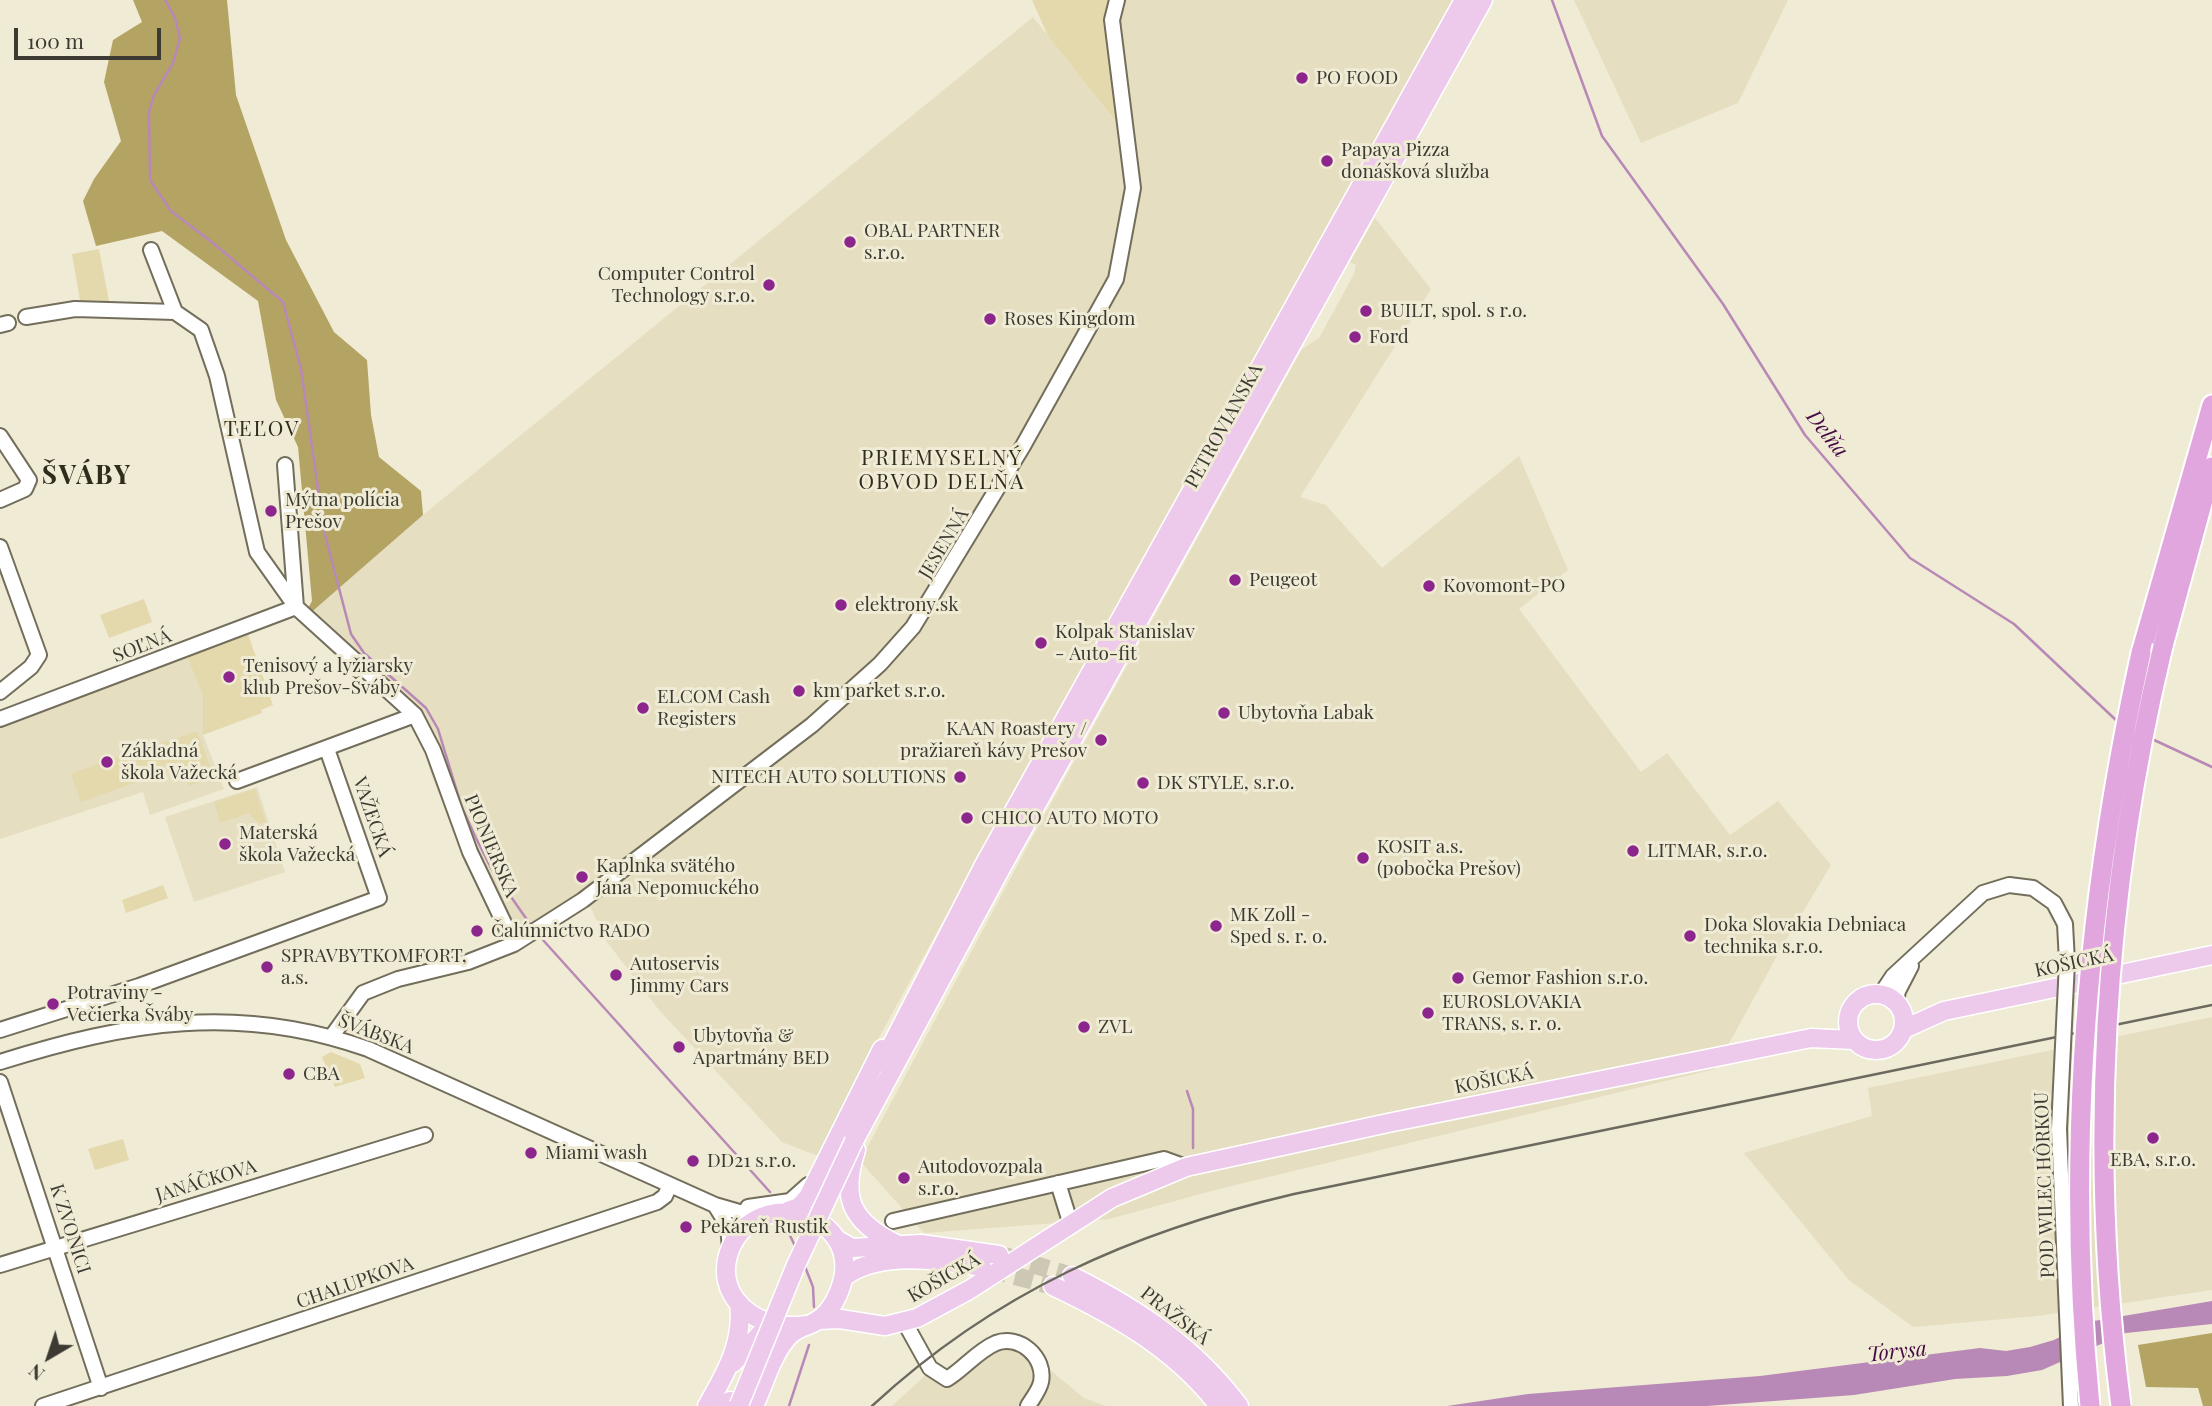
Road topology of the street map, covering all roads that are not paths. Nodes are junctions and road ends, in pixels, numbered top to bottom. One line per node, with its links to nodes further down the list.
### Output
1 (1117, 0): 20 (street, JESENNÁ)
2 (1464, 0): 19 (main road, PETROVIANSKA)
3 (1483, 0): 19 (main road, PETROVIANSKA)
4 (151, 250): 5 (street)
5 (175, 312): 6 (street); 13 (street, PIONIERSKA)
6 (26, 317)
7 (2212, 405): 66 (highway, bridge)
8 (0, 436): 11 (street)
9 (285, 465): 13 (street)
10 (2212, 467): 67 (highway, bridge)
11 (0, 499)
12 (0, 547): 14 (street)
13 (296, 607): 15 (street, PIONIERSKA); 16 (street, SOĽNÁ)
14 (0, 692)
15 (415, 715): 17 (street); 20 (street, PIONIERSKA)
16 (0, 719)
17 (327, 749): 18 (street); 26 (street, VAŽECKÁ)
18 (237, 781)
19 (992, 868): 33 (main road); 35 (main road)
20 (514, 944): 27 (street)
21 (2212, 955): 23 (main road, KOŠICKÁ)
22 (1893, 1001): 23 (main road, KOŠICKÁ); 24 (main road, KOŠICKÁ); 25 (main road); 60 (street, POD WILEC HÔRKOU, bridge)
23 (1944, 1011): 25 (main road, KOŠICKÁ)
24 (1848, 1018): 28 (main road, KOŠICKÁ); 29 (main road)
25 (1904, 1028): 29 (main road, KOŠICKÁ)
26 (0, 1030)
27 (332, 1036): 30 (street, ŠVÁBSKA); 37 (street, ŠVÁBSKA)
28 (1811, 1038): 29 (main road, KOŠICKÁ); 34 (main road, KOŠICKÁ)
29 (1854, 1040)
30 (0, 1062)
31 (0, 1082): 45 (street, K ZVONICI)
32 (425, 1135): 45 (street, JANÁČKOVA)
33 (852, 1143): 43 (main road); 44 (main road); 62 (main road)
34 (1186, 1167): 36 (street, KOŠICKÁ); 42 (main road, KOŠICKÁ)
35 (820, 1171): 38 (street); 39 (main road)
36 (1058, 1183): 41 (street, KOŠICKÁ); 42 (street)
37 (670, 1185): 38 (street, ŠVÁBSKA); 59 (street, CHALUPKOVA)
38 (715, 1205): 40 (street, ŠVÁBSKA); 46 (street)
39 (788, 1211): 40 (main road); 43 (main road)
40 (765, 1214): 46 (main road)
41 (893, 1221)
42 (1072, 1225): 56 (main road, KOŠICKÁ)
43 (833, 1235): 44 (main road); 51 (main road)
44 (897, 1244): 47 (main road)
45 (56, 1247): 48 (street, JANÁČKOVA); 59 (street, K ZVONICI)
46 (730, 1249): 53 (main road)
47 (999, 1255)
48 (0, 1265)
49 (982, 1267): 51 (main road)
50 (1072, 1276): 61 (main road, PRAŽSKÁ)
51 (843, 1281): 54 (main road); 55 (main road)
52 (1053, 1286): 61 (main road, PRAŽSKÁ)
53 (739, 1303): 57 (main road); 58 (main road)
54 (812, 1323): 55 (main road, KOŠICKÁ); 57 (main road); 62 (main road)
55 (862, 1323): 56 (main road, KOŠICKÁ)
56 (905, 1323): 65 (street, KOŠICKÁ)
57 (774, 1327): 58 (main road)
58 (728, 1368): 64 (main road)
59 (101, 1388): 63 (street, CHALUPKOVA)
60 (2070, 1399)
61 (1226, 1402)
62 (738, 1405)
63 (43, 1406)
64 (707, 1406)
65 (1028, 1406)
66 (2090, 1406)
67 (2121, 1406)

